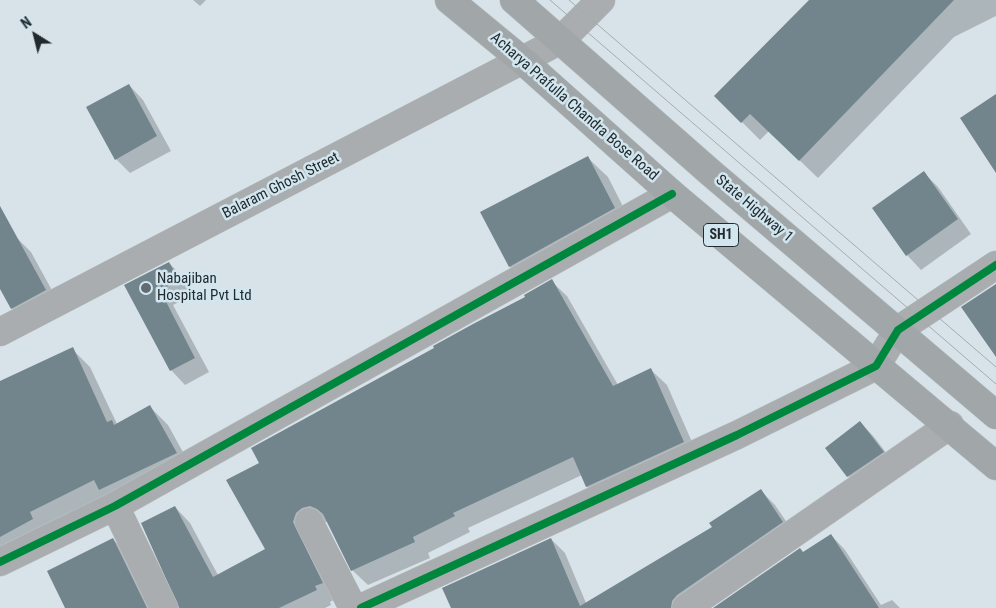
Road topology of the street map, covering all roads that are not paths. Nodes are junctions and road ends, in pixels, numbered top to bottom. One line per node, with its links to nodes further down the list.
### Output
1 (514, 0): 4 (main road, State Highway 1 / SH1)
2 (601, 0): 4 (street, Balaram Ghosh Street)
3 (452, 1): 5 (main road, Acharya Prafulla Chandra Bose Road / SH1)
4 (562, 40): 5 (street, Balaram Ghosh Street); 8 (main road, State Highway 1 / SH1)
5 (523, 60): 6 (main road, Acharya Prafulla Chandra Bose Road / SH1); 9 (street, Balaram Ghosh Street)
6 (672, 194): 10 (main road, Acharya Prafulla Chandra Bose Road / SH1); 14 (street)
7 (996, 265): 8 (street)
8 (898, 330): 10 (street); 11 (main road, State Highway 1 / SH1)
9 (0, 332)
10 (876, 366): 12 (main road, Acharya Prafulla Chandra Bose Road / SH1); 19 (street)
11 (996, 415)
12 (950, 425): 13 (main road, Acharya Prafulla Chandra Bose Road / SH1); 20 (street)
13 (996, 466)
14 (114, 506): 16 (street); 17 (street)
15 (309, 522): 18 (street)
16 (0, 562)
17 (164, 608)
18 (352, 608)
19 (361, 608)
20 (686, 608)

